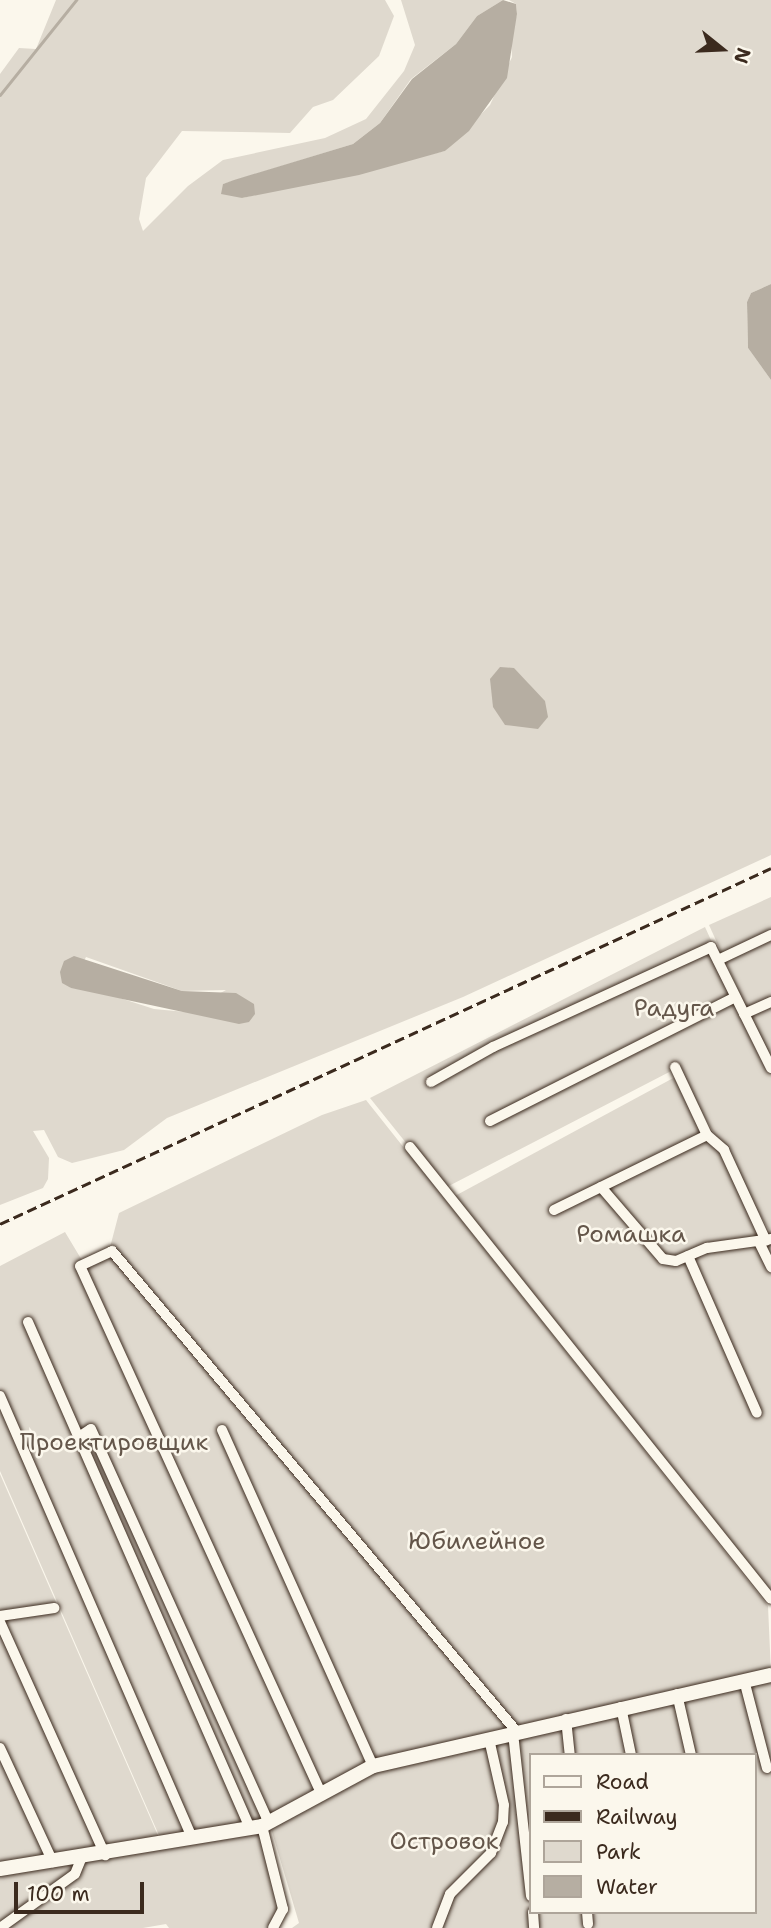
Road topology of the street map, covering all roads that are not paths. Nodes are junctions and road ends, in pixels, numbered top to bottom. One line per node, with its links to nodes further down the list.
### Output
1 (771, 935): 2 (street)
2 (718, 960): 3 (street); 8 (street)
3 (736, 997): 5 (street); 9 (street)
4 (771, 1002): 5 (street)
5 (744, 1014): 7 (street)
6 (675, 1067): 10 (street)
7 (771, 1068)
8 (431, 1082)
9 (490, 1121)
10 (707, 1135): 12 (street); 14 (street)
11 (410, 1147): 22 (street)
12 (601, 1187): 13 (street); 15 (street)
13 (554, 1210)
14 (766, 1241): 15 (street); 16 (street)
15 (688, 1256): 19 (street)
16 (771, 1267)
17 (27, 1322): 21 (street)
18 (0, 1396): 41 (street)
19 (757, 1413)
20 (222, 1430): 37 (street)
21 (79, 1437): 40 (street); 40 (street)
22 (771, 1599)
23 (54, 1608): 24 (street)
24 (0, 1616)
25 (0, 1622): 42 (street)
26 (771, 1675): 27 (street)
27 (744, 1680): 28 (street); 38 (street)
28 (677, 1694): 29 (street); 36 (street)
29 (621, 1707): 30 (street); 35 (street)
30 (566, 1719): 31 (street); 34 (street)
31 (515, 1732): 32 (street); 39 (street); 46 (street)
32 (489, 1739): 37 (street); 49 (street)
33 (0, 1748): 44 (street)
34 (570, 1753)
35 (631, 1753)
36 (691, 1753)
37 (373, 1766): 39 (street)
38 (767, 1768)
39 (321, 1793): 40 (street)
40 (260, 1826): 41 (street); 48 (street)
41 (191, 1839): 42 (street)
42 (105, 1855): 43 (street)
43 (81, 1858): 44 (street); 47 (street)
44 (53, 1862): 45 (street)
45 (0, 1869)
46 (530, 1886)
47 (0, 1928)
48 (273, 1928)
49 (437, 1928)

